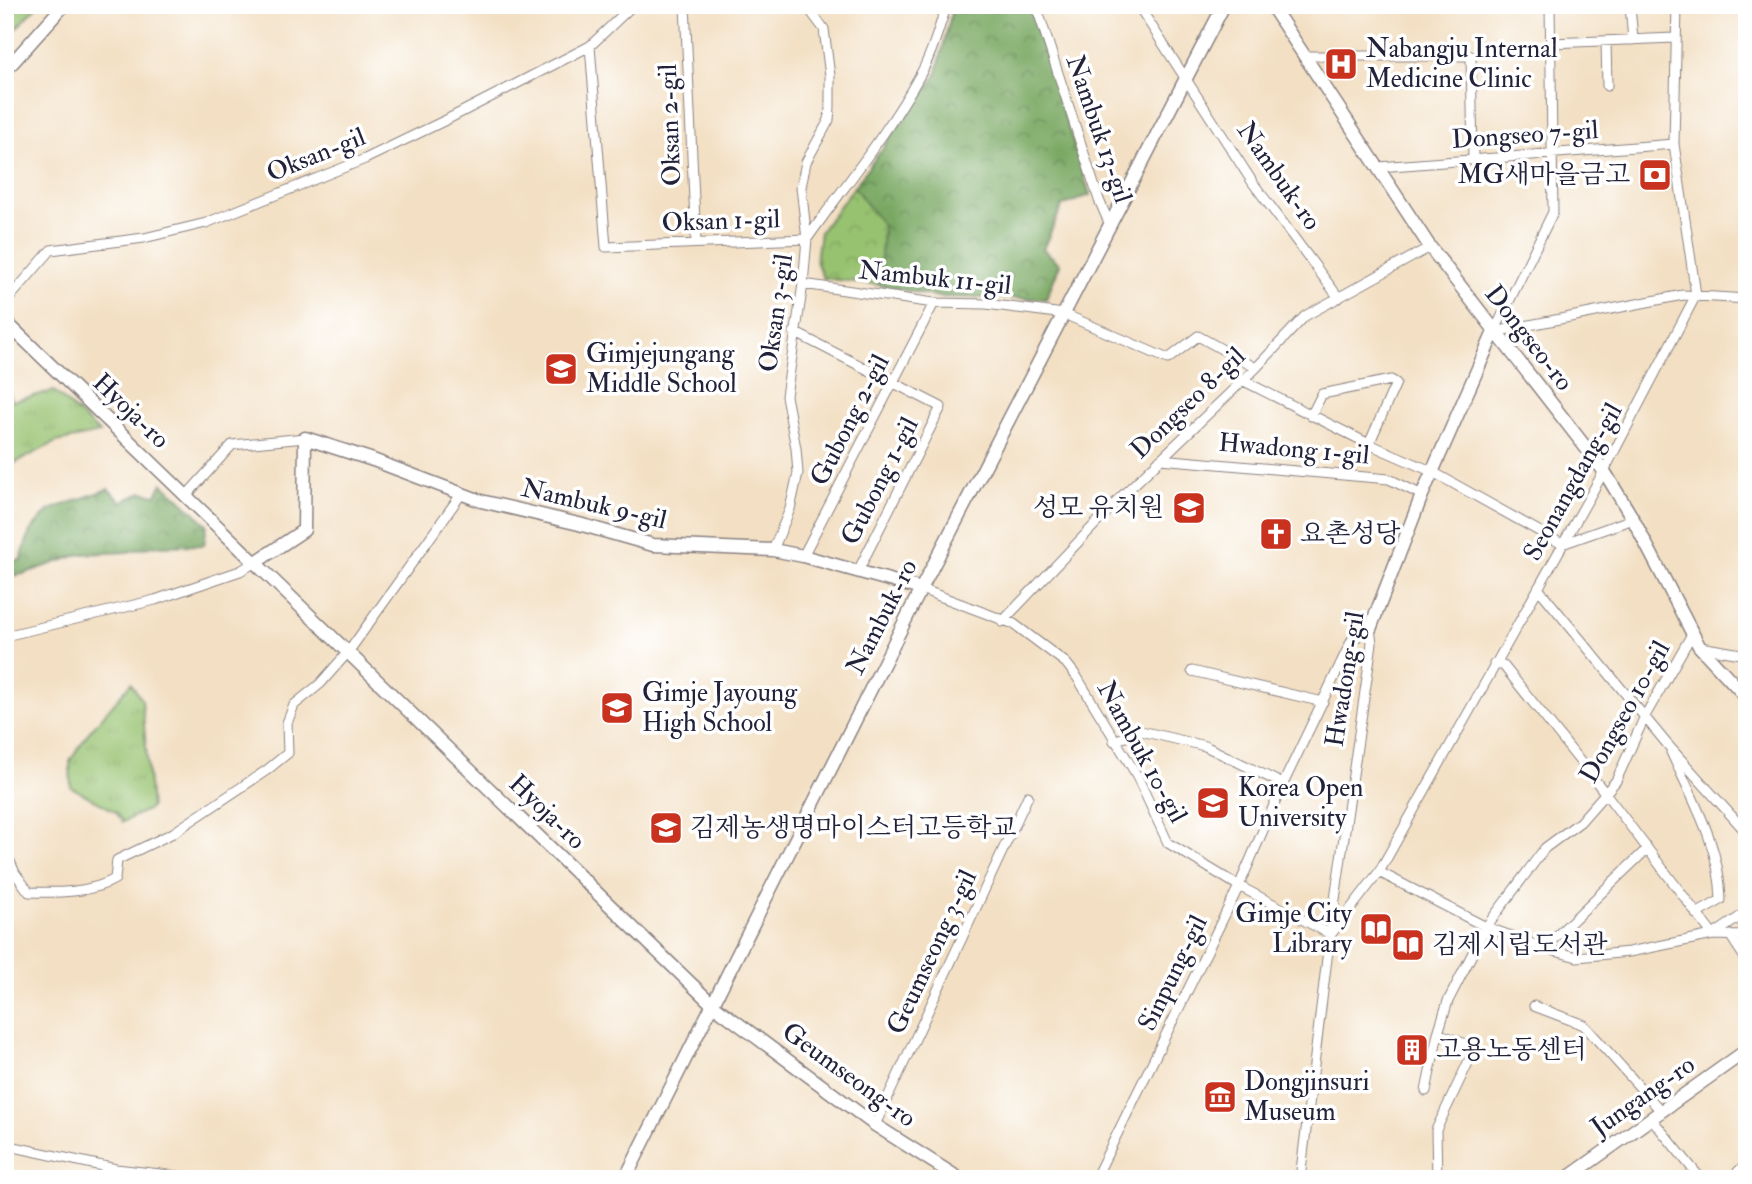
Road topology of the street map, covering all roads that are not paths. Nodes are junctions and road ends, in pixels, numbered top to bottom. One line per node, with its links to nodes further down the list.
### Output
1 (64, 5): 19 (street)
2 (633, 5): 17 (street, Oksan-gil)
3 (685, 5): 28 (street, Oksan 2-gil)
4 (806, 5): 27 (street, Oksan 3-gil)
5 (947, 5): 27 (street, Oksan 1-gil)
6 (1036, 5): 26 (street, Nambuk 13-gil)
7 (1138, 5): 20 (street)
8 (1224, 5): 20 (street, Nambuk-ro)
9 (1271, 5): 18 (street, Dongseo-ro)
10 (1550, 5): 16 (street)
11 (1630, 5): 14 (street)
12 (1677, 5): 13 (street)
13 (1675, 38): 14 (street); 22 (street)
14 (1633, 40): 15 (street)
15 (1606, 41): 16 (street); 21 (street)
16 (1551, 43): 23 (street)
17 (590, 46): 28 (street, Oksan 1-gil); 34 (street, Oksan-gil)
18 (1305, 56): 24 (street); 25 (street, Dongseo-ro)
19 (5, 71)
20 (1185, 78): 26 (street, Nambuk-ro); 32 (street, Nambuk-ro)
21 (1607, 86)
22 (1674, 144): 23 (street, Dongseo 7-gil); 31 (street)
23 (1553, 155): 24 (street, Dongseo 7-gil); 39 (street)
24 (1473, 159): 25 (street, Dongseo 7-gil)
25 (1378, 167): 29 (street, Dongseo-ro)
26 (1110, 225): 36 (street, Nambuk-ro)
27 (807, 239): 28 (street, Oksan 1-gil); 30 (street, Oksan 3-gil)
28 (696, 243)
29 (1430, 247): 32 (street, Dongseo 8-gil); 39 (street, Dongseo-ro)
30 (803, 284): 35 (street, Nambuk 11-gil); 38 (street, Oksan 3-gil)
31 (1696, 295): 33 (street); 39 (street); 48 (street, Seonangdang-gil)
32 (1339, 298): 40 (street, Dongseo 8-gil)
33 (1747, 299)
34 (5, 303)
35 (934, 303): 36 (street, Nambuk 11-gil); 42 (street, Gubong 2-gil)
36 (1064, 314): 40 (street, Nambuk 11-gil); 59 (street, Nambuk-ro)
37 (5, 321): 51 (street, Hyoja-ro)
38 (794, 332): 42 (street, Gubong 1-gil); 54 (street, Oksan 3-gil)
39 (1494, 332): 47 (street, Hwadong-gil); 48 (street, Dongseo-ro)
40 (1256, 368): 41 (street, Dongseo 8-gil)
41 (1242, 380): 43 (street); 46 (street, Dongseo 8-gil)
42 (892, 382): 55 (street, Gubong 2-gil); 57 (street, Gubong 1-gil)
43 (1311, 416): 45 (street); 45 (street)
44 (305, 438): 49 (street, Nambuk 9-gil); 51 (street); 56 (street)
45 (1369, 444): 47 (street)
46 (1160, 459): 50 (street, Hwadong 1-gil); 60 (street, Dongseo 8-gil)
47 (1431, 471): 50 (street, Hwadong-gil); 53 (street)
48 (1604, 471): 52 (street, Dongseo-ro); 53 (street, Seonangdang-gil)
49 (462, 493): 54 (street, Nambuk 9-gil); 65 (street)
50 (1422, 495): 61 (street, Hwadong-gil)
51 (186, 496): 56 (street, Hyoja-ro)
52 (1633, 519): 53 (street); 62 (street, Dongseo-ro)
53 (1562, 544): 58 (street, Seonangdang-gil)
54 (773, 551): 55 (street, Nambuk 9-gil)
55 (803, 556): 57 (street, Nambuk 9-gil)
56 (256, 562): 63 (street); 65 (street, Hyoja-ro)
57 (858, 571): 59 (street, Nambuk 9-gil)
58 (1538, 588): 67 (street, Seonangdang-gil); 71 (street)
59 (921, 589): 60 (street, Nambuk 10-gil); 93 (street, Nambuk-ro)
60 (1002, 622): 72 (street, Nambuk 10-gil)
61 (1370, 629): 70 (street, Sinpung-gil); 87 (street, Hwadong-gil)
62 (1692, 634): 64 (street, Dongseo-ro); 71 (street, Dongseo 10-gil)
63 (5, 636)
64 (1699, 646): 66 (street); 69 (street, Dongseo-ro)
65 (349, 651): 81 (street); 93 (street, Hyoja-ro)
66 (1747, 655)
67 (1494, 664): 75 (street); 82 (street, Seonangdang-gil)
68 (1192, 671): 70 (street)
69 (1747, 698)
70 (1323, 702): 74 (street, Sinpung-gil)
71 (1645, 716): 73 (street); 75 (street, Dongseo 10-gil)
72 (1115, 741): 74 (street); 83 (street, Nambuk 10-gil)
73 (1667, 744): 79 (street); 85 (street)
74 (1283, 784): 83 (street, Sinpung-gil)
75 (1606, 794): 80 (street); 86 (street, Dongseo 10-gil)
76 (1028, 796): 99 (street, Geumseong 3-gil)
77 (5, 808): 78 (street)
78 (5, 816)
79 (1747, 833)
80 (1647, 849): 85 (street); 91 (street)
81 (5, 850)
82 (1379, 872): 86 (street); 87 (street, Seonangdang-gil)
83 (1239, 886): 87 (street, Nambuk 10-gil); 105 (street, Sinpung-gil)
84 (1747, 912): 88 (street)
85 (1696, 915): 88 (street)
86 (1486, 927): 91 (street); 95 (street, Dongseo 10-gil)
87 (1331, 934): 106 (street, Hwadong-gil)
88 (1713, 935): 89 (street); 91 (street)
89 (1730, 935): 90 (street); 92 (street)
90 (1747, 936)
91 (1544, 948)
92 (1747, 961)
93 (713, 1005): 99 (street, Geumseong-ro); 103 (street, Nambuk-ro)
94 (1534, 1006): 98 (street)
95 (1438, 1032): 97 (street, Dongseo 10-gil); 107 (street)
96 (1747, 1050): 98 (street, Jungang-ro)
97 (1426, 1091)
98 (1656, 1115): 108 (street, Jungang-ro); 109 (street)
99 (875, 1125): 104 (street, Geumseong-ro)
100 (5, 1145): 102 (street)
101 (1747, 1163): 110 (street)
102 (204, 1179)
103 (625, 1179)
104 (960, 1179)
105 (1095, 1179)
106 (1300, 1179)
107 (1437, 1179)
108 (1566, 1179)
109 (1701, 1179)
110 (1730, 1179)

